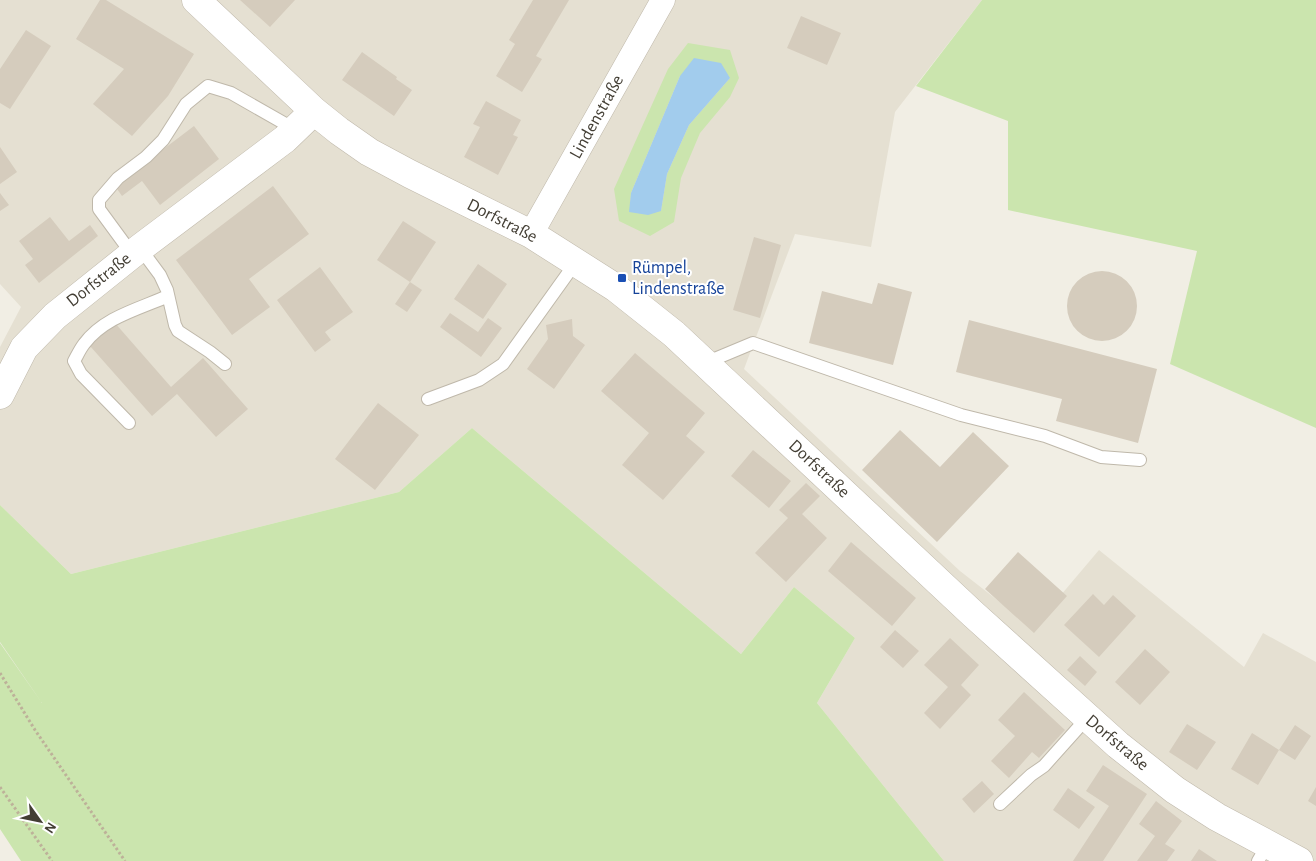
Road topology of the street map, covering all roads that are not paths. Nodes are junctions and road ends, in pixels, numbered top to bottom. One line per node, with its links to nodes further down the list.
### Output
1 (196, 0): 3 (street, Dorfstraße)
2 (663, 0): 4 (street, Lindenstraße)
3 (305, 121): 4 (street, Dorfstraße); 5 (street, Dorfstraße); 5 (lane)
4 (531, 234): 6 (street, Dorfstraße)
5 (136, 251): 7 (lane); 10 (street, Dorfstraße)
6 (576, 262): 8 (street, Dorfstraße); 11 (lane)
7 (168, 296): 9 (lane); 12 (lane)
8 (705, 363): 13 (lane); 14 (street, Dorfstraße)
9 (224, 364)
10 (0, 395)
11 (428, 400)
12 (129, 423)
13 (1140, 460)
14 (1087, 718): 15 (lane); 16 (street, Dorfstraße)
15 (1000, 804)
16 (1263, 852): 17 (street, Dorfstraße)
17 (1299, 861)

